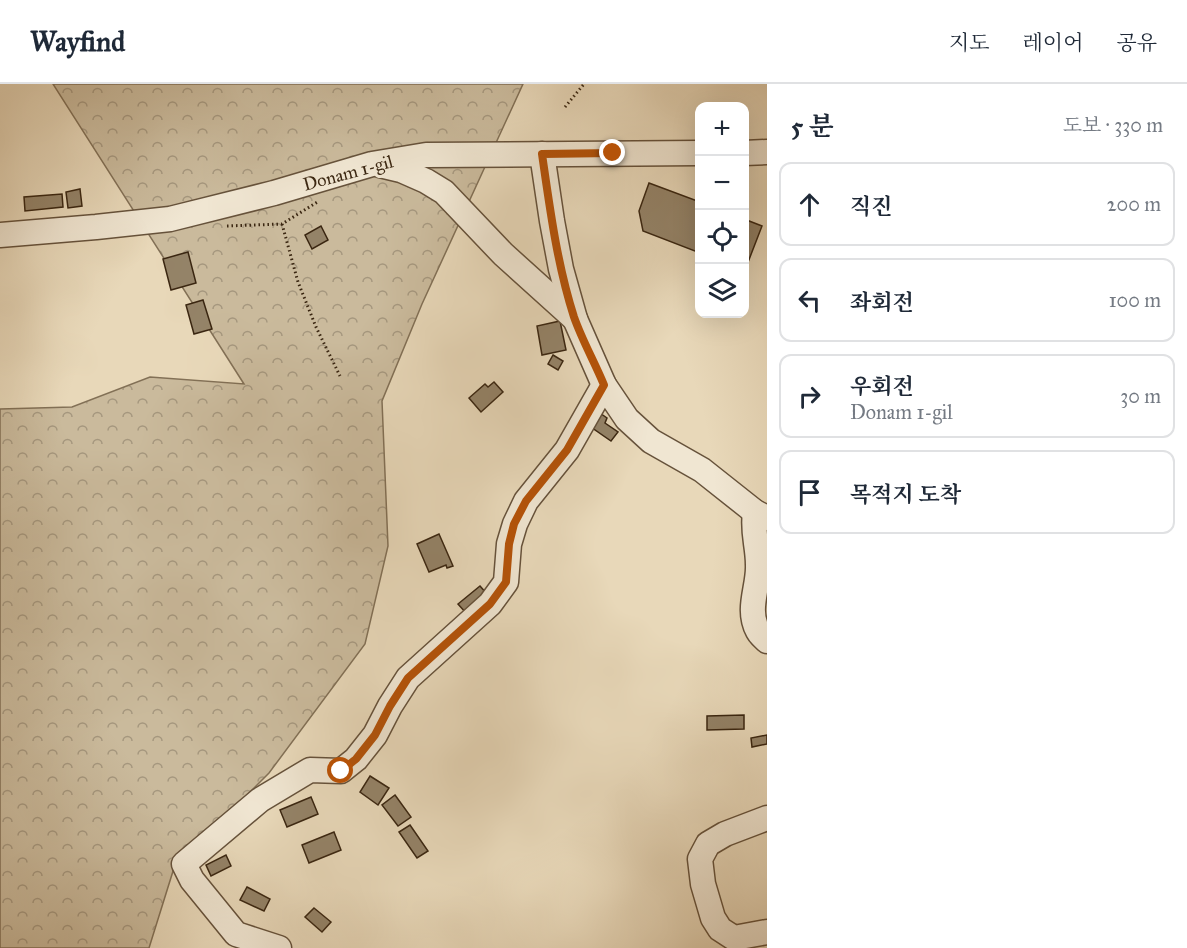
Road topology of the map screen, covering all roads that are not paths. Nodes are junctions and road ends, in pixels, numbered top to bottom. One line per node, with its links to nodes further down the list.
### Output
1 (695, 153): 4 (street, Donam 1-gil)
2 (749, 153): 3 (street)
3 (767, 153)
4 (542, 154): 5 (street, Donam 1-gil); 7 (street)
5 (372, 164): 6 (street, Donam 1-gil); 7 (street)
6 (0, 235)
7 (575, 319): 8 (street)
8 (604, 385): 9 (street); 13 (street)
9 (761, 515): 10 (street)
10 (767, 641)
11 (767, 819): 12 (street)
12 (767, 932)
13 (279, 948)

